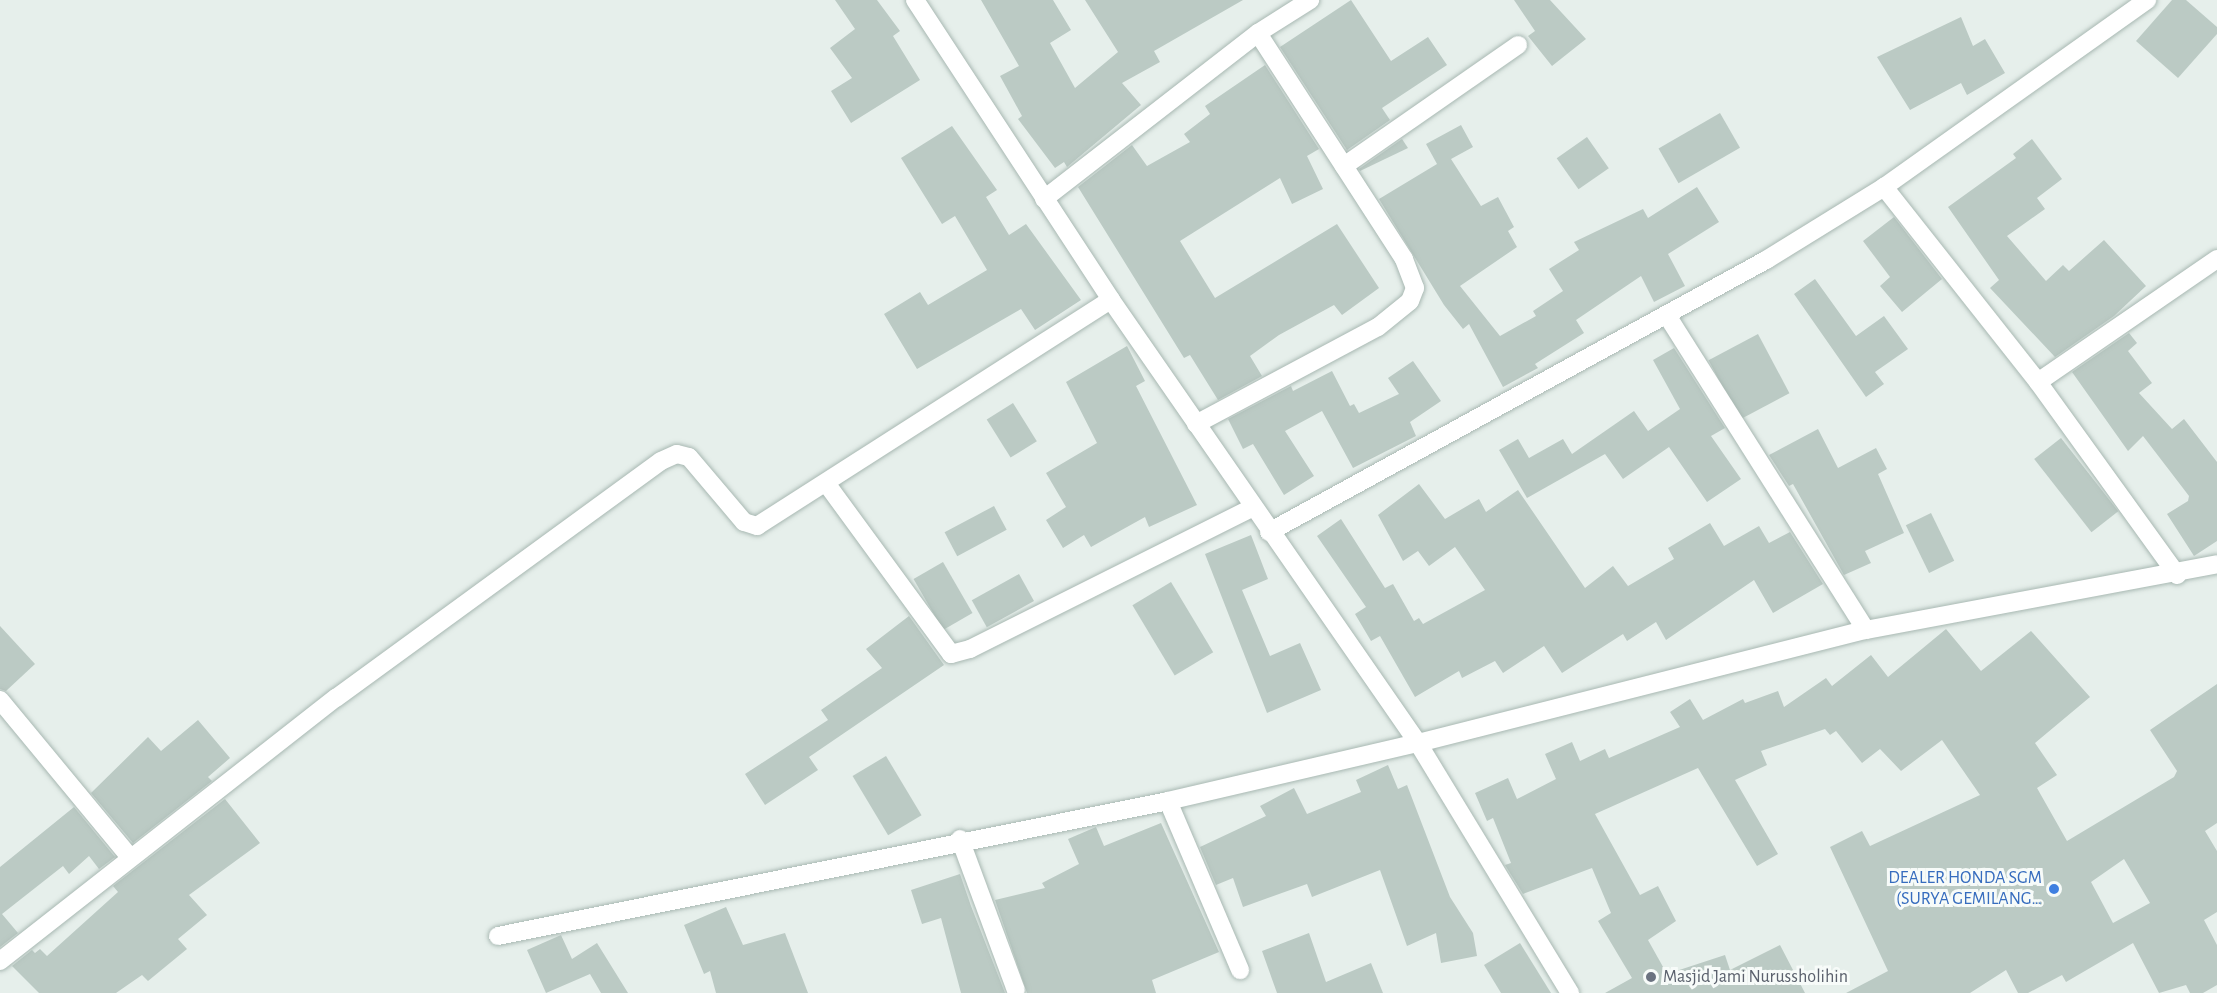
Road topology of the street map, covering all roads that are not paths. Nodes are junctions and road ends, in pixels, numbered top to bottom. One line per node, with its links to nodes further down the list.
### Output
1 (915, 0): 8 (street)
2 (1310, 0): 4 (street)
3 (2147, 0): 7 (street)
4 (1258, 33): 6 (street); 8 (street)
5 (1518, 45): 6 (street)
6 (1344, 166): 13 (street)
7 (1884, 188): 11 (street); 12 (street)
8 (1044, 199): 10 (street)
9 (2217, 259): 12 (street)
10 (1111, 300): 13 (street); 14 (street)
11 (1668, 317): 16 (street); 19 (street)
12 (2038, 382): 18 (street)
13 (1196, 424): 15 (street)
14 (826, 483): 15 (street); 24 (street)
15 (1252, 508): 16 (street)
16 (1269, 532): 21 (street)
17 (2217, 564): 18 (street)
18 (2177, 575): 19 (street)
19 (1866, 630): 21 (street)
20 (0, 700): 24 (street)
21 (1418, 743): 22 (street); 29 (street)
22 (1168, 801): 23 (street); 27 (street)
23 (960, 840): 25 (street); 28 (street)
24 (129, 856): 26 (street)
25 (498, 936)
26 (0, 961)
27 (1240, 970)
28 (1016, 990)
29 (1570, 993)

